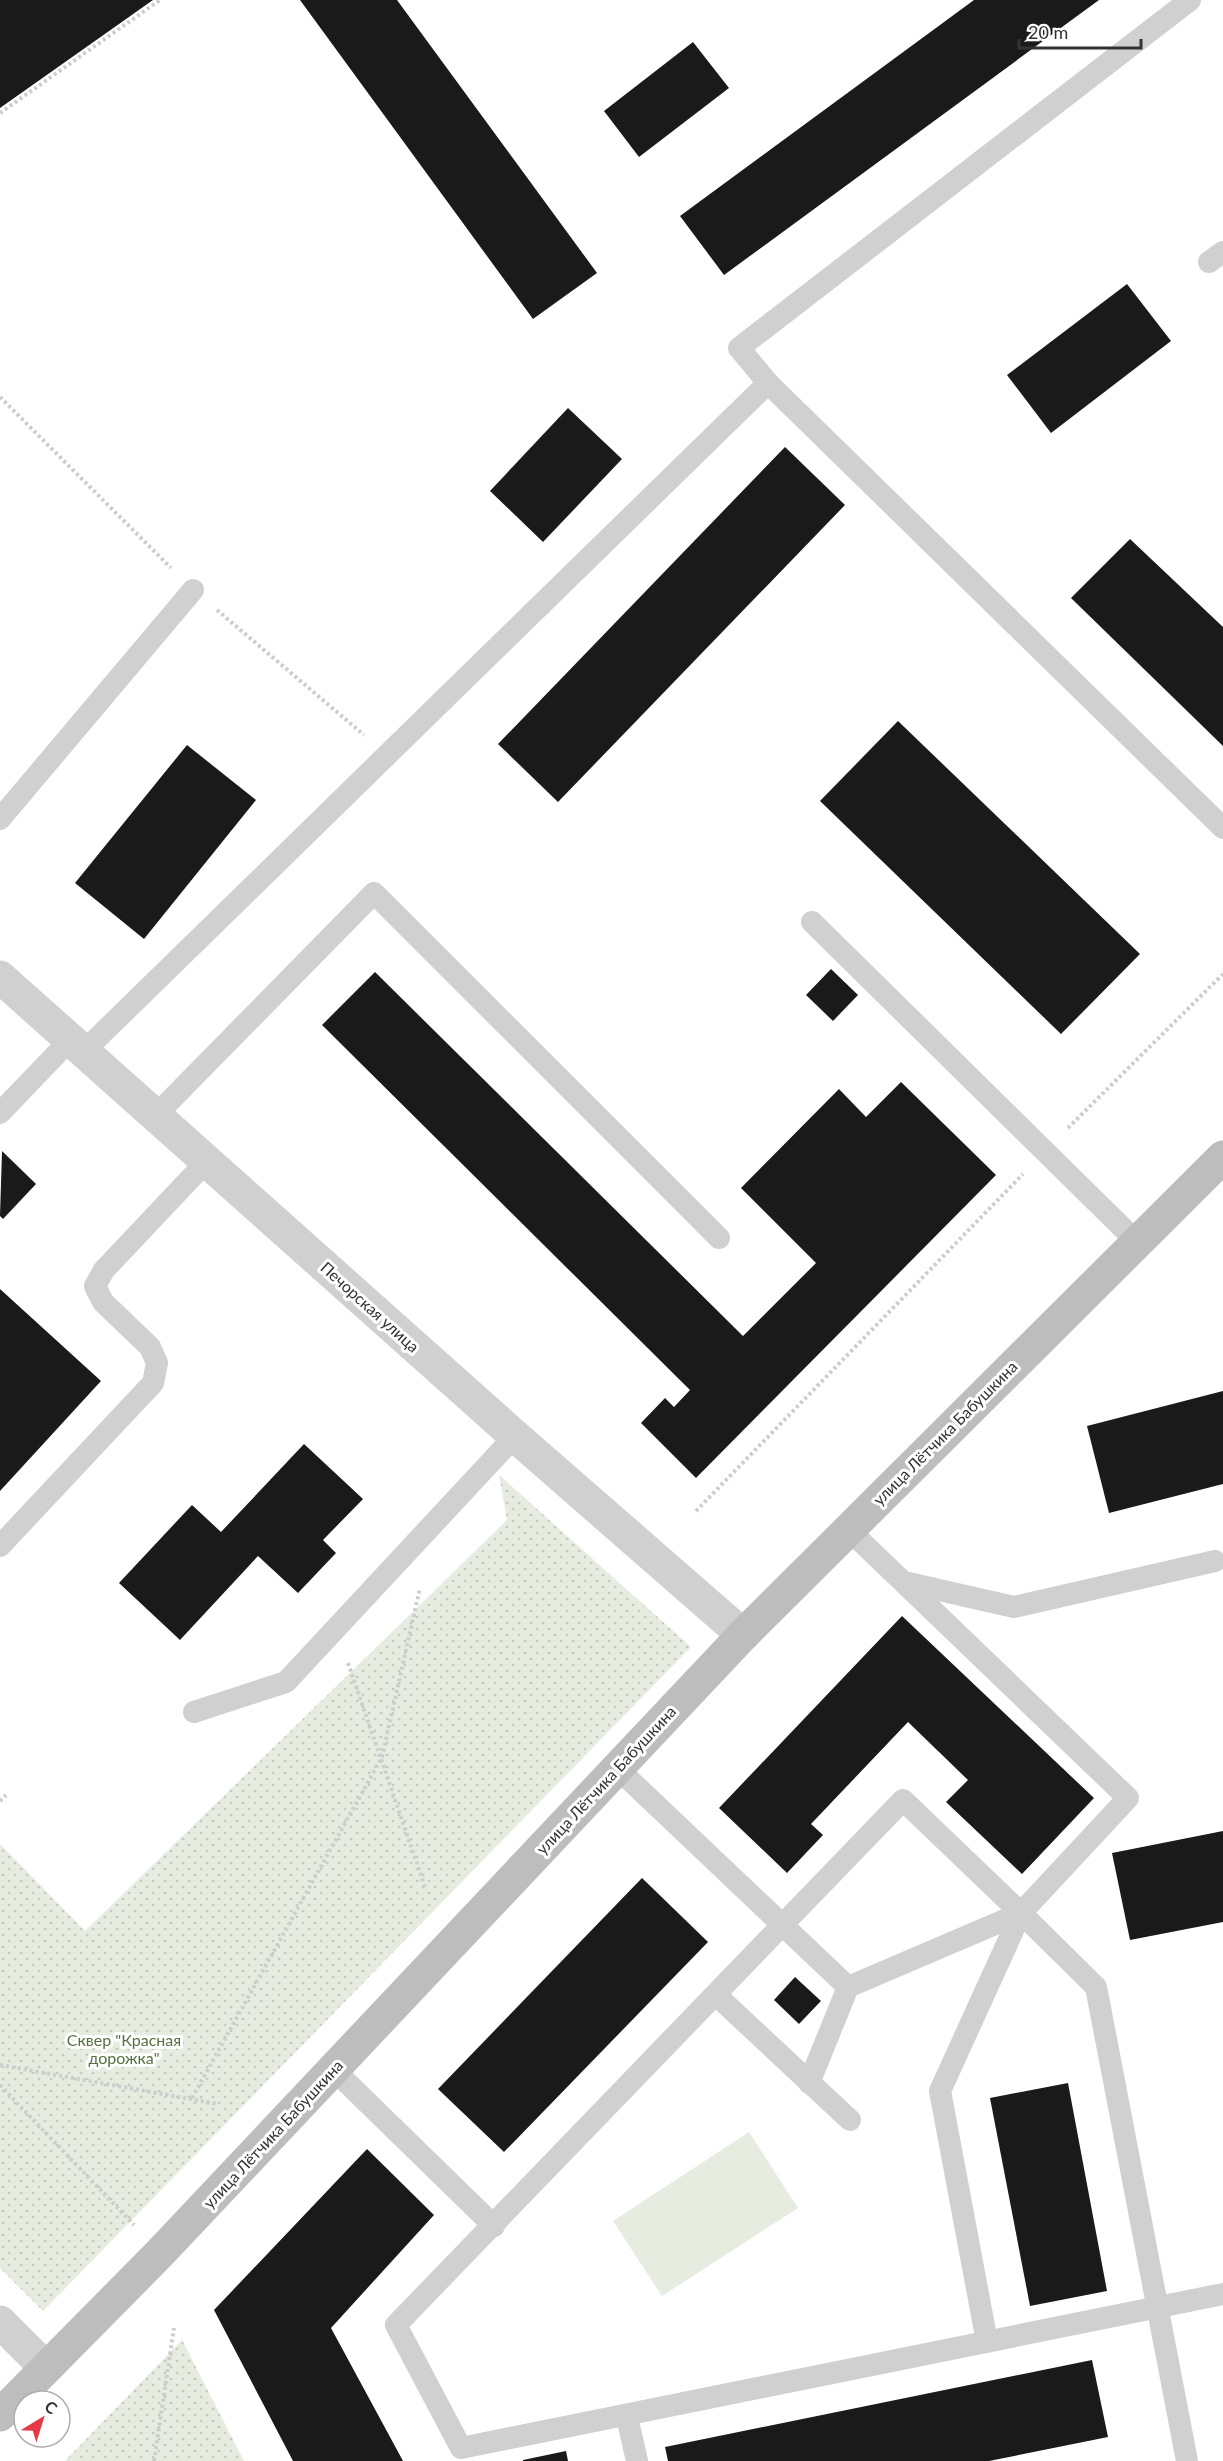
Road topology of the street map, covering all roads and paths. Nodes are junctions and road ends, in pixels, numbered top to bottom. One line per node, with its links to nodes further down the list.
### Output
1 (160, 0): 3 (path)
2 (1191, 0): 4 (lane)
3 (0, 113)
4 (768, 383): 7 (lane); 11 (lane)
5 (193, 590): 6 (lane)
6 (0, 819)
7 (1223, 828)
8 (812, 922): 14 (lane)
9 (1223, 974): 14 (path)
10 (0, 977): 11 (street, Печорская улица)
11 (76, 1047): 12 (lane); 13 (street, Печорская улица)
12 (0, 1113)
13 (154, 1117): 16 (street, Печорская улица); 17 (lane)
14 (1045, 1152): 18 (lane); 20 (path)
15 (1223, 1157): 18 (main road, улица Лётчика Бабушкина)
16 (206, 1162): 19 (street, Печорская улица); 22 (lane)
17 (719, 1238)
18 (1138, 1243): 21 (main road, улица Лётчика Бабушкина)
19 (515, 1436): 26 (lane); 27 (street, Печорская улица)
20 (696, 1511)
21 (848, 1529): 25 (lane); 27 (main road, улица Лётчика Бабушкина)
22 (0, 1546)
23 (1215, 1561): 25 (lane)
24 (422, 1578): 29 (path)
25 (902, 1582): 34 (lane)
26 (336, 1628): 28 (lane); 29 (path)
27 (743, 1635): 30 (main road, улица Лётчика Бабушкина)
28 (194, 1712)
29 (382, 1757): 33 (path); 42 (path)
30 (617, 1768): 35 (lane); 39 (main road, улица Лётчика Бабушкина)
31 (6, 1795): 32 (path)
32 (0, 1801)
33 (426, 1890)
34 (1021, 1913): 35 (lane); 36 (lane); 48 (lane); 51 (lane)
35 (783, 1925): 36 (lane); 37 (lane)
36 (848, 1987): 40 (lane)
37 (716, 1995): 40 (lane); 45 (lane)
38 (0, 2065): 42 (path)
39 (334, 2070): 45 (lane); 46 (main road, улица Лётчика Бабушкина)
40 (809, 2083): 44 (lane)
41 (0, 2085): 46 (path)
42 (192, 2098): 43 (path)
43 (218, 2104)
44 (850, 2120)
45 (494, 2226): 54 (lane)
46 (160, 2253): 52 (main road, улица Лётчика Бабушкина)
47 (1223, 2294): 48 (lane)
48 (1156, 2308): 51 (lane); 57 (lane)
49 (0, 2322): 52 (street)
50 (174, 2328): 55 (path)
51 (987, 2342): 54 (lane)
52 (46, 2368): 53 (main road, улица Лётчика Бабушкина)
53 (0, 2415)
54 (627, 2416): 56 (lane)
55 (154, 2461)
56 (637, 2461)
57 (1187, 2461)

